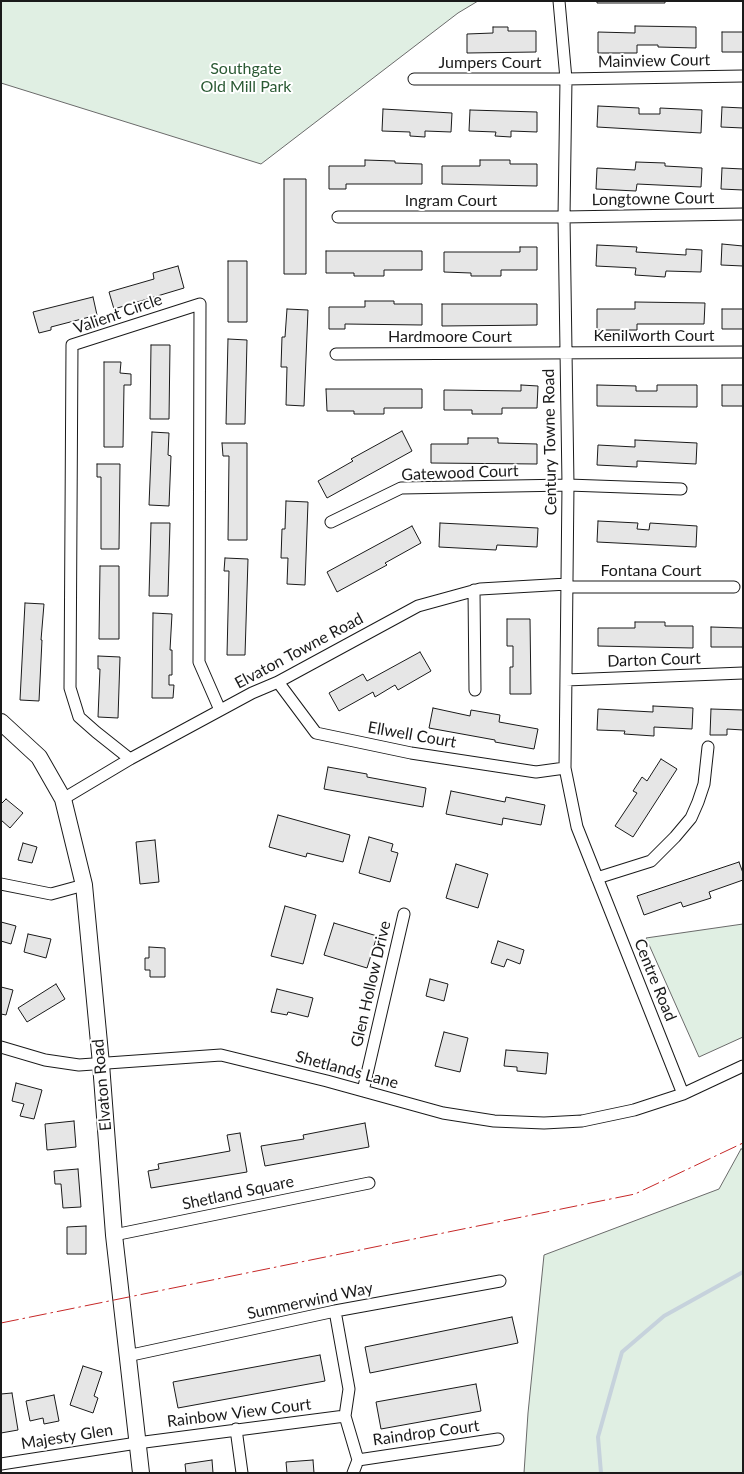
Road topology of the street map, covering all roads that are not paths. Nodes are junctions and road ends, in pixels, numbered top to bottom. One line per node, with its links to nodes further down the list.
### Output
1 (559, 1): 4 (street, Century Towne Road)
2 (743, 76): 4 (street, Mainview Court)
3 (414, 79): 4 (street, Jumpers Court)
4 (566, 79): 7 (street, Century Towne Road)
5 (743, 214): 7 (street, Longtowne Court)
6 (338, 217): 7 (street, Ingram Court)
7 (564, 217): 8 (street, Century Towne Road)
8 (565, 352): 9 (street, Kenilworth Court); 10 (street, Hardmoore Court); 11 (street, Century Towne Road)
9 (743, 352)
10 (336, 354)
11 (568, 486): 12 (street, Gatewood Court); 13 (street, Gatewood Court); 14 (street, Century Towne Road)
12 (681, 489)
13 (331, 522)
14 (567, 585): 15 (street, Fontana Court); 16 (street, Elvaton Towne Road); 18 (street, Century Towne Road)
15 (734, 587)
16 (474, 590): 19 (street, Elvaton Towne Road); 20 (street)
17 (743, 673): 18 (street, Darton Court)
18 (566, 680): 25 (street, Century Towne Road)
19 (278, 682): 21 (street, Elvaton Towne Road); 25 (street, Ellwell Court)
20 (475, 690)
21 (220, 710): 24 (street, Elvaton Towne Road); 24 (street, Valient Circle)
22 (1, 722): 26 (street, Elvaton Road)
23 (708, 747): 27 (street)
24 (130, 759): 26 (street, Elvaton Towne Road)
25 (565, 768): 27 (street, Century Towne Road)
26 (63, 799): 29 (street, Elvaton Road)
27 (597, 878): 35 (street, Centre Road)
28 (1, 884): 29 (street)
29 (84, 885): 32 (street, Elvaton Road)
30 (404, 914): 34 (street, Glen Hollow Drive)
31 (1, 1047): 32 (street, Shetlands Lane)
32 (101, 1064): 34 (street, Shetlands Lane); 37 (street, Elvaton Road)
33 (743, 1066): 35 (street)
34 (363, 1091): 35 (street, Shetlands Lane)
35 (683, 1094)
36 (369, 1183): 37 (street, Shetland Square)
37 (114, 1235): 40 (street, Elvaton Road)
38 (500, 1281): 39 (street, Summerwind Way)
39 (335, 1311): 40 (street, Summerwind Way); 41 (street)
40 (127, 1356): 44 (street, Elvaton Road)
41 (345, 1416): 42 (street, Rainbow View Court); 45 (street)
42 (236, 1429): 44 (street, Rainbow View Court); 48 (street)
43 (498, 1439): 45 (street, Raindrop Court)
44 (137, 1442): 46 (street, Majesty Glen); 47 (street, Elvaton Road)
45 (358, 1460): 49 (street)
46 (1, 1464)
47 (141, 1473)
48 (242, 1473)
49 (353, 1473)

